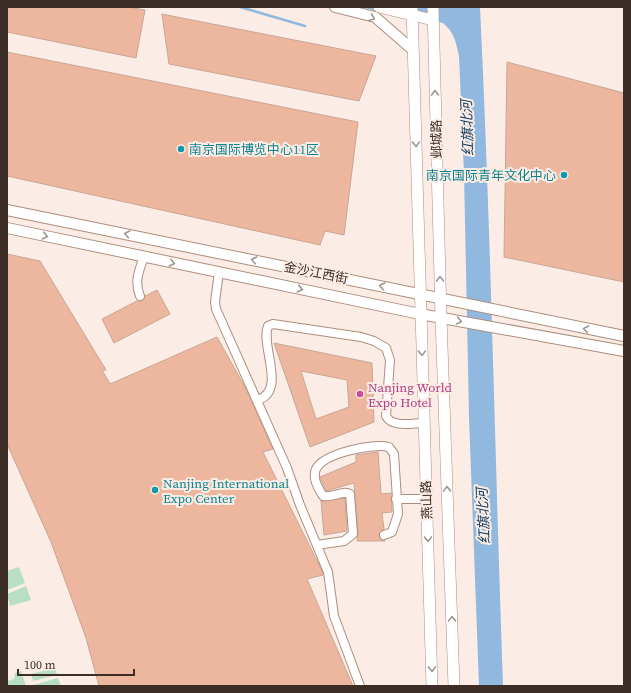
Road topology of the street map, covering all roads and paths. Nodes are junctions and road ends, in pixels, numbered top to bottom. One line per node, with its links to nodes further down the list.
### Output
1 (334, 7): 6 (street, one-way to 6)
2 (379, 7): 4 (main road)
3 (433, 7): 5 (main road, 邺城路)
4 (413, 11): 5 (main road); 6 (main road, 邺城路)
5 (433, 20): 13 (main road, 邺城路, one-way to 5)
6 (413, 50): 11 (main road, 邺城路, one-way to 11)
7 (7, 210): 11 (street, 金沙江西街, one-way to 7)
8 (7, 228): 9 (street, 金沙江西街, one-way to 9)
9 (144, 257): 10 (street, 金沙江西街, one-way to 10); 12 (street)
10 (219, 272): 14 (street, 金沙江西街, one-way to 14); 20 (street)
11 (420, 294): 13 (street, 金沙江西街); 14 (main road, 邺城路)
12 (140, 296)
13 (440, 299): 15 (main road, 邺城路); 16 (street, 金沙江西街, one-way to 13)
14 (420, 314): 15 (street, 金沙江西街); 21 (main road, 燕山路, one-way to 21)
15 (441, 318): 17 (street, 金沙江西街, one-way to 17); 28 (main road, 燕山路, one-way to 15)
16 (624, 336)
17 (624, 351)
18 (272, 369): 19 (street); 20 (street); 21 (street)
19 (278, 387)
20 (258, 400): 25 (street)
21 (424, 423): 23 (main road, 燕山路)
22 (396, 499): 23 (street); 24 (street); 25 (street)
23 (426, 499): 27 (main road, 燕山路, one-way to 27)
24 (384, 535)
25 (317, 545): 26 (street)
26 (360, 686)
27 (432, 686)
28 (454, 686)

